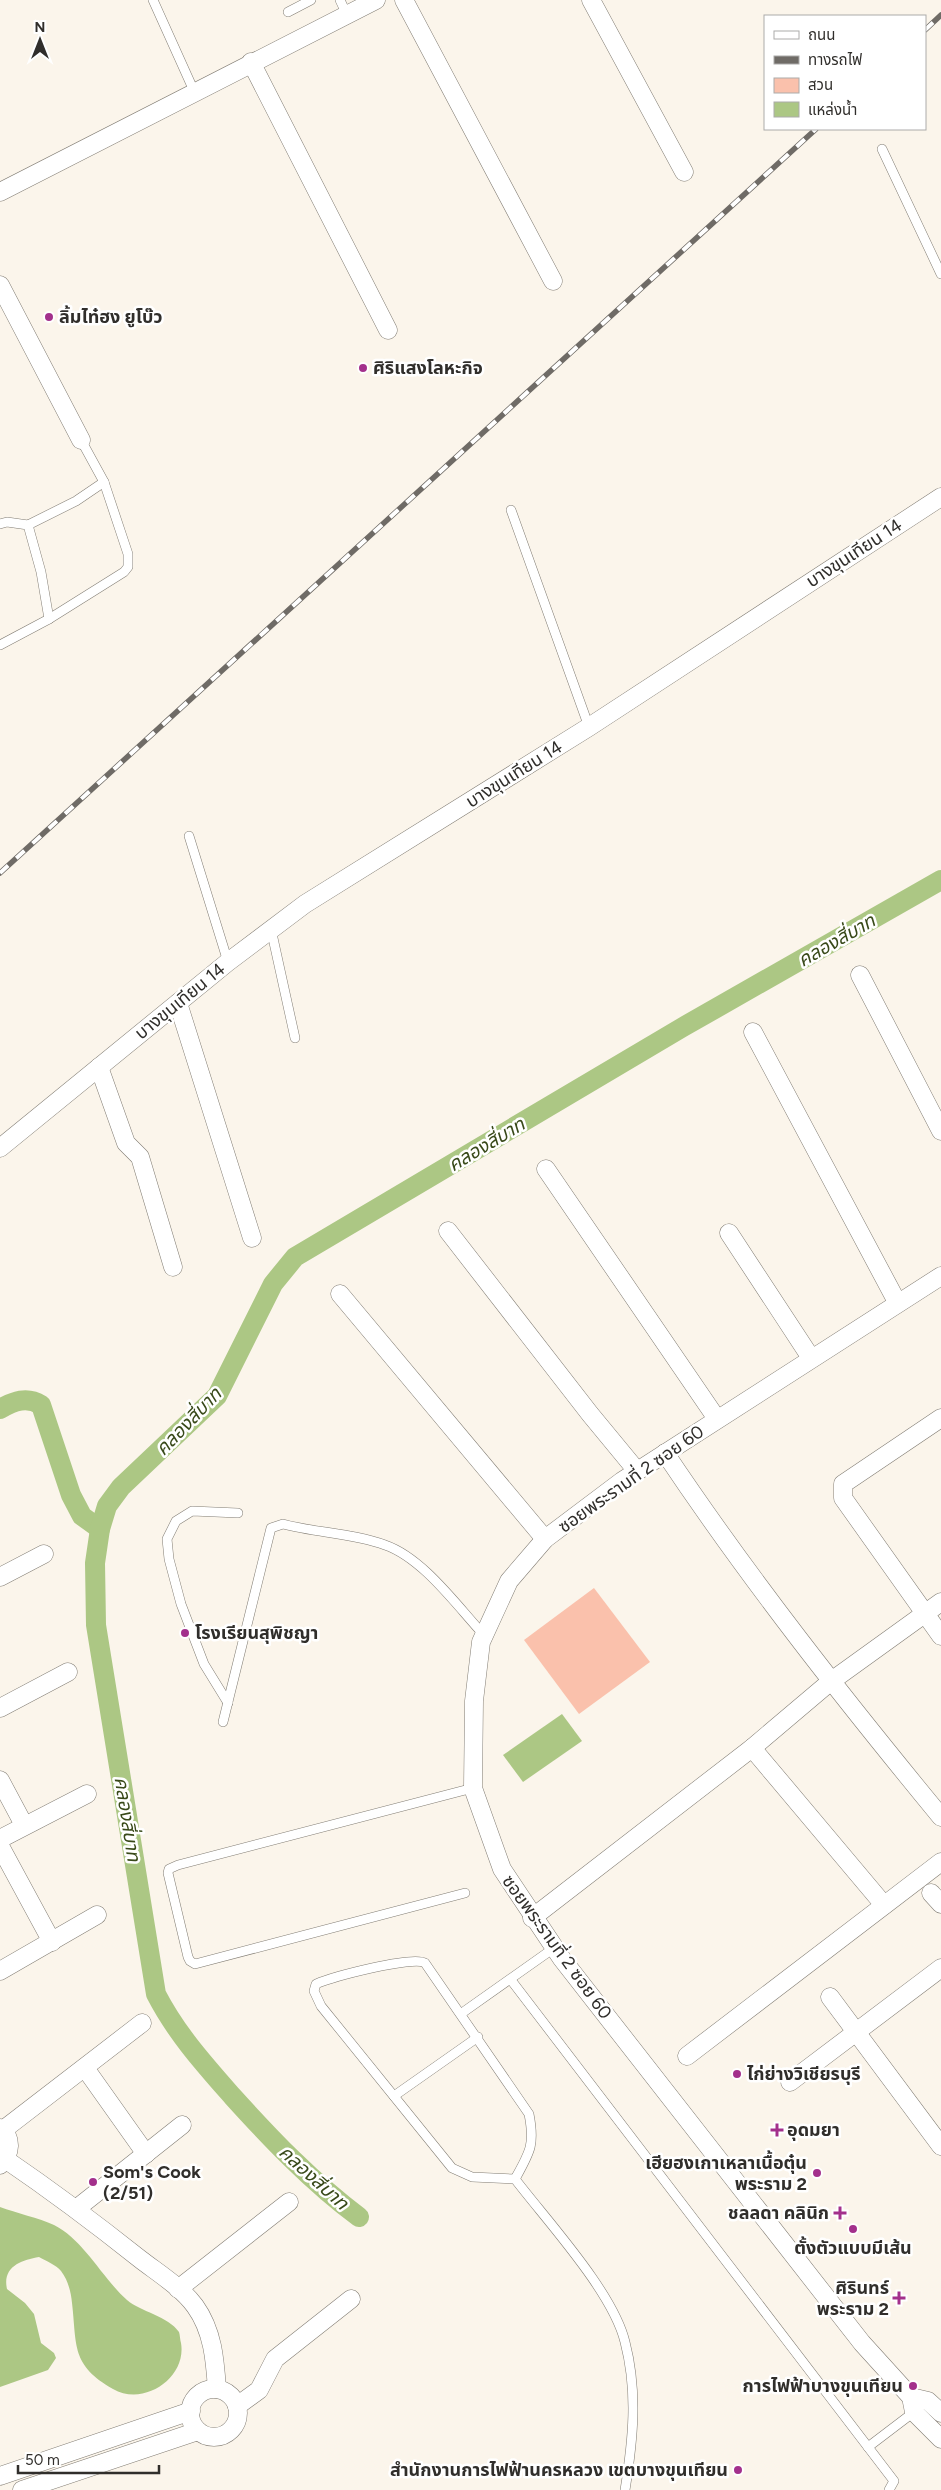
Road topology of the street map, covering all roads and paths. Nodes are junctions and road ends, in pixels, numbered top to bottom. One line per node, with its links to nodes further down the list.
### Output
1 (153, 0): 9 (lane)
2 (311, 0): 7 (lane)
3 (376, 0): 6 (street)
4 (404, 0): 14 (street)
5 (591, 0): 11 (street)
6 (343, 7): 8 (street)
7 (288, 12)
8 (251, 62): 9 (street); 16 (street)
9 (194, 91): 12 (street)
10 (882, 149): 13 (lane)
11 (684, 172)
12 (0, 192)
13 (941, 274)
14 (553, 281)
15 (0, 285): 17 (street)
16 (388, 330)
17 (81, 440): 18 (lane)
18 (104, 482): 22 (lane); 23 (lane)
19 (941, 497): 25 (street, บางขุนเทียน 14)
20 (511, 510): 25 (lane)
21 (0, 524): 22 (lane)
22 (28, 524): 23 (lane)
23 (49, 618): 24 (lane)
24 (0, 645)
25 (589, 727): 27 (street, บางขุนเทียน 14)
26 (189, 836): 28 (lane)
27 (271, 929): 28 (street, บางขุนเทียน 14); 32 (lane)
28 (228, 962): 30 (street, บางขุนเทียน 14)
29 (860, 975): 34 (street)
30 (178, 1003): 33 (street, บางขุนเทียน 14); 39 (street)
31 (753, 1032): 43 (street)
32 (295, 1038)
33 (99, 1067): 35 (street, บางขุนเทียน 14); 40 (street)
34 (941, 1131)
35 (0, 1148)
36 (546, 1169): 46 (street)
37 (448, 1231): 48 (street)
38 (729, 1233): 44 (street)
39 (252, 1238)
40 (173, 1268)
41 (941, 1276): 43 (street, ซอยพระรามที่ 2 ซอย 60)
42 (340, 1294): 50 (street)
43 (897, 1302): 44 (street, ซอยพระรามที่ 2 ซอย 60)
44 (811, 1358): 46 (street, ซอยพระรามที่ 2 ซอย 60)
45 (941, 1418): 54 (street)
46 (717, 1419): 47 (street, ซอยพระรามที่ 2 ซอย 60)
47 (665, 1453): 48 (street, ซอยพระรามที่ 2 ซอย 60); 58 (street)
48 (637, 1471): 50 (street, ซอยพระรามที่ 2 ซอย 60)
49 (238, 1513): 59 (lane)
50 (545, 1539): 55 (street, ซอยพระรามที่ 2 ซอย 60)
51 (44, 1554): 52 (street)
52 (0, 1577)
53 (941, 1602): 54 (street)
54 (924, 1615): 56 (street); 58 (street)
55 (484, 1634): 59 (lane); 64 (street, ซอยพระรามที่ 2 ซอย 60)
56 (941, 1636)
57 (68, 1672): 60 (street)
58 (830, 1682): 62 (street); 66 (street)
59 (228, 1703): 61 (lane)
60 (0, 1708)
61 (223, 1722)
62 (752, 1748): 72 (street); 74 (street)
63 (0, 1780): 67 (street)
64 (473, 1788): 71 (lane); 74 (street, ซอยพระรามที่ 2 ซอย 60)
65 (86, 1794): 67 (street)
66 (941, 1817)
67 (24, 1825): 68 (street)
68 (0, 1839)
69 (0, 1846): 75 (street)
70 (941, 1862): 72 (street)
71 (465, 1893)
72 (884, 1905): 85 (street)
73 (96, 1915): 75 (street)
74 (532, 1918): 76 (street, ซอยพระรามที่ 2 ซอย 60)
75 (52, 1942): 78 (street)
76 (554, 1948): 79 (lane); 101 (street, ซอยพระรามที่ 2 ซอย 60)
77 (941, 1968): 83 (street)
78 (0, 1971)
79 (511, 1980): 81 (lane); 106 (lane)
80 (830, 1997): 83 (street)
81 (462, 2013): 84 (lane); 88 (lane)
82 (142, 2024): 86 (street)
83 (857, 2032): 87 (street); 91 (street)
84 (478, 2037): 88 (lane); 94 (lane)
85 (687, 2056)
86 (85, 2068): 90 (street); 92 (street)
87 (790, 2082)
88 (394, 2096): 94 (lane)
89 (182, 2125): 92 (street)
90 (2, 2129): 93 (street)
91 (941, 2146)
92 (146, 2154): 96 (street)
93 (3, 2162): 96 (street)
94 (515, 2179): 109 (lane)
95 (289, 2202): 97 (street)
96 (76, 2209): 97 (street)
97 (178, 2289): 99 (street)
98 (351, 2299): 102 (street)
99 (217, 2389): 102 (street); 103 (street)
100 (937, 2402): 101 (street)
101 (913, 2405): 105 (street, ซอยพระรามที่ 2 ซอย 60); 106 (lane)
102 (237, 2406): 104 (street)
103 (191, 2411): 104 (street); 107 (street)
104 (198, 2431): 108 (street)
105 (941, 2439)
106 (868, 2447): 110 (lane)
107 (0, 2476)
108 (22, 2490)
109 (625, 2490)
110 (889, 2490)

